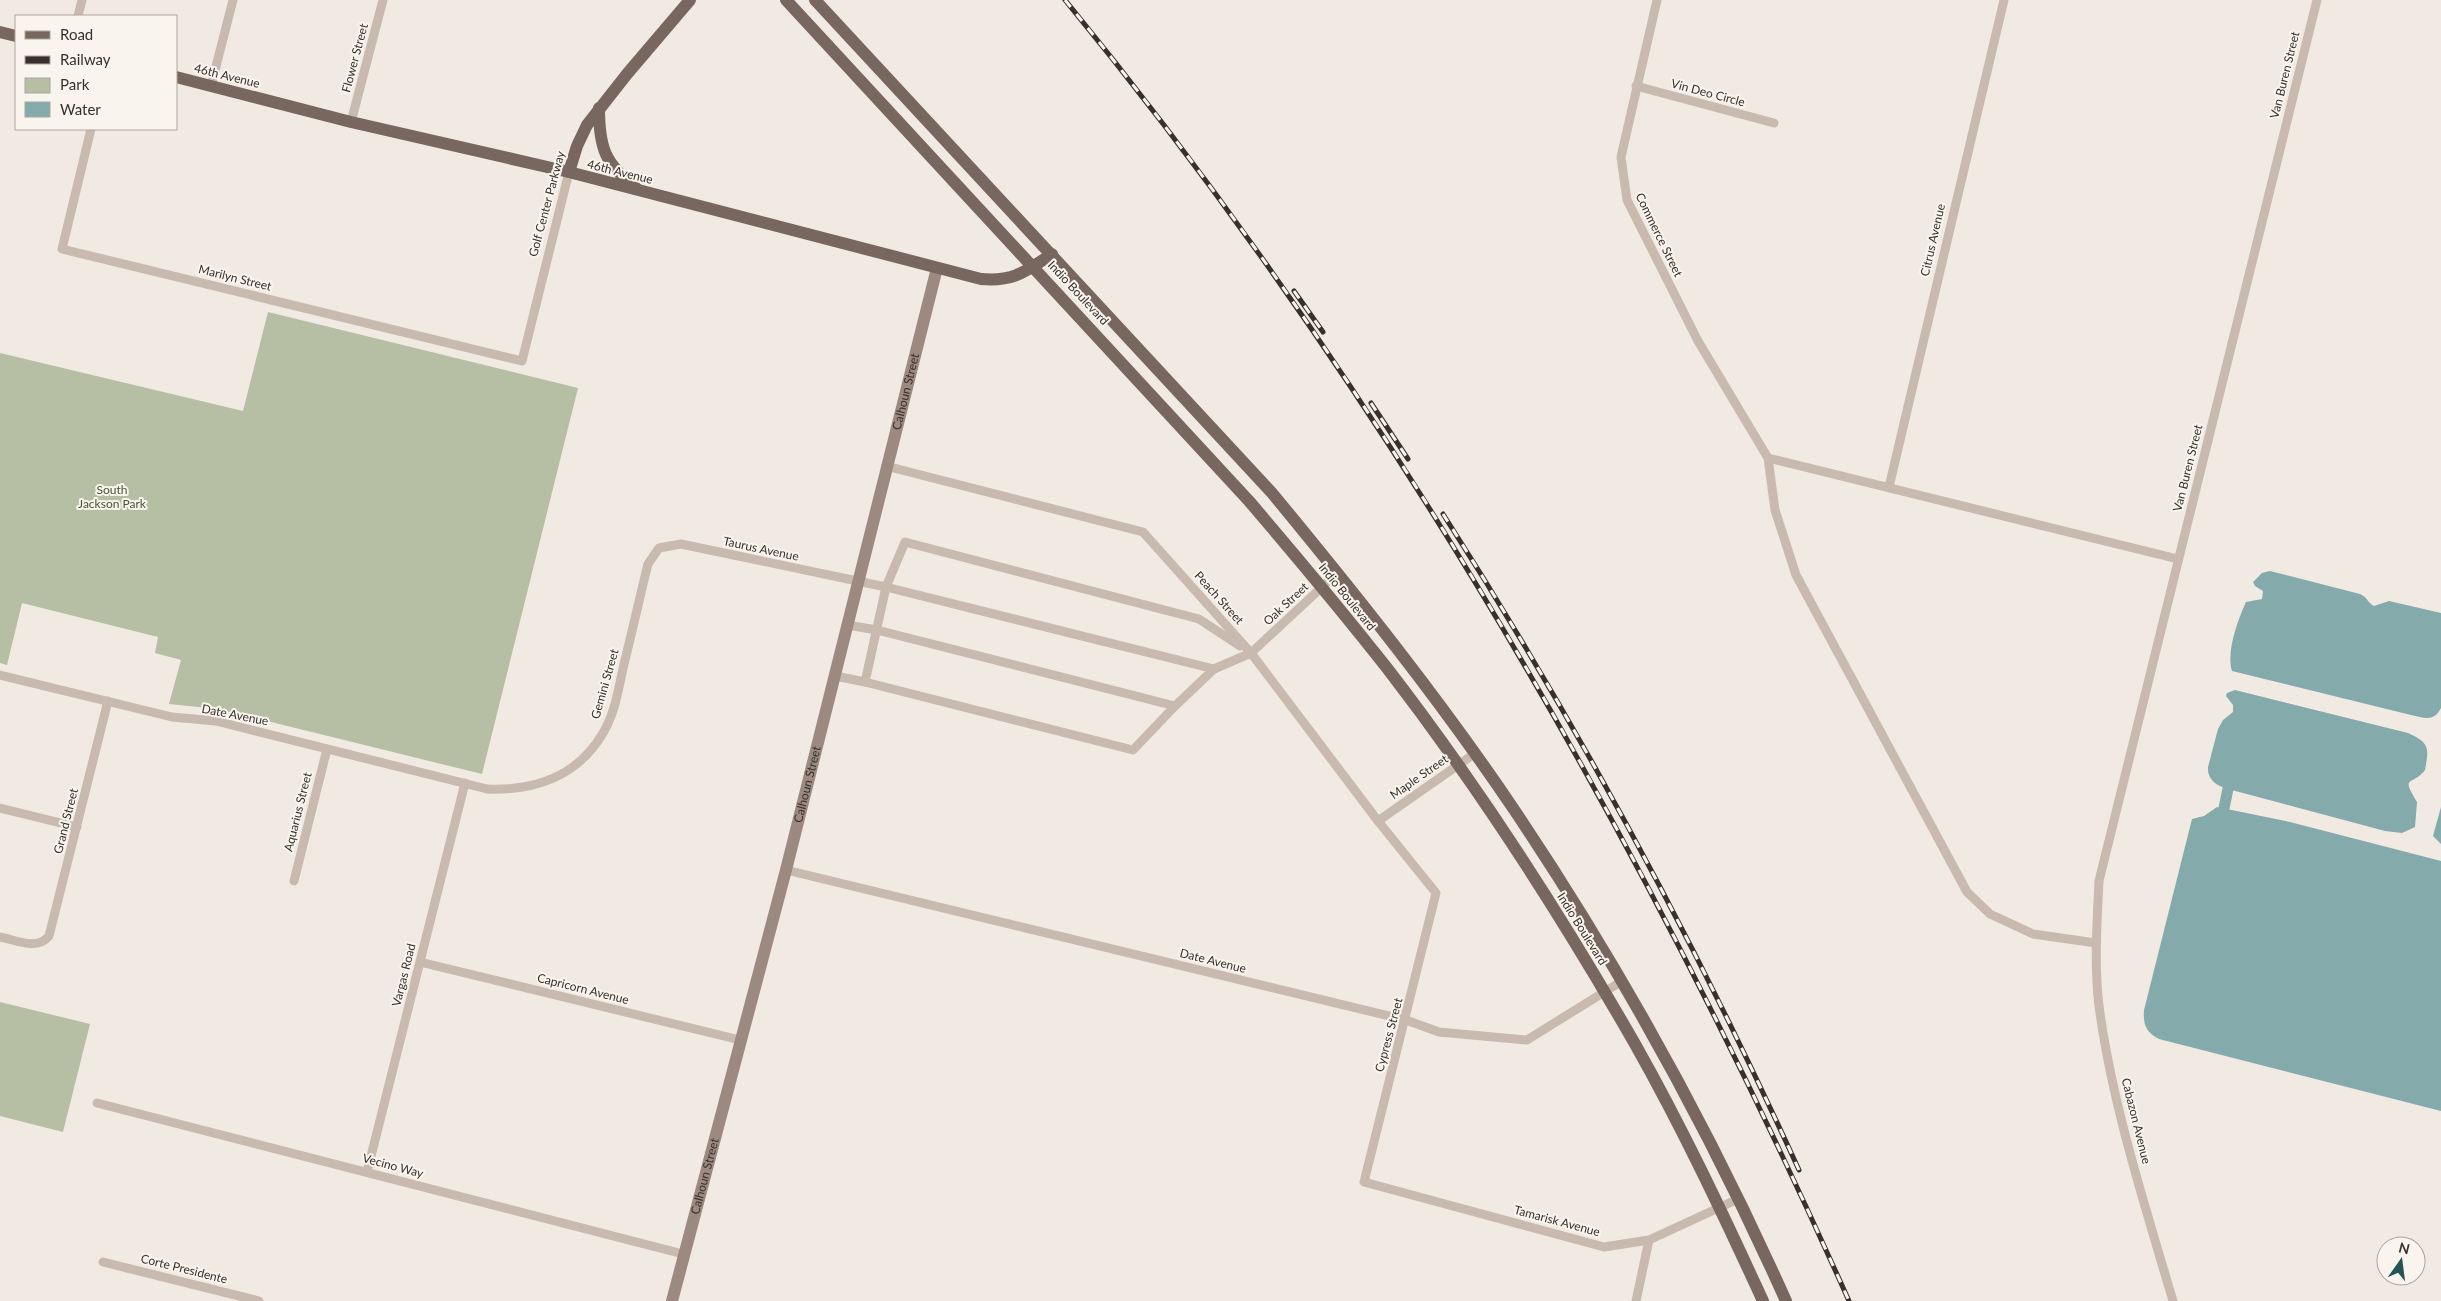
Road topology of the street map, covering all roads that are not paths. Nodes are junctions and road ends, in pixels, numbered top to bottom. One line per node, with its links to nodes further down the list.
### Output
1 (82, 0): 10 (street)
2 (233, 0): 14 (street)
3 (383, 0): 17 (street, Flower Street)
4 (690, 0): 16 (main road, Golf Center Parkway)
5 (786, 0): 23 (main road, Indio Boulevard)
6 (816, 0): 22 (main road, Indio Boulevard)
7 (1657, 0): 15 (street, Commerce Street)
8 (2004, 0): 28 (street, Citrus Avenue)
9 (2317, 0): 30 (street, Van Buren Street)
10 (78, 15)
11 (0, 32): 12 (main road)
12 (15, 36)
13 (178, 78): 14 (main road, 46th Avenue)
14 (211, 86): 17 (main road, 46th Avenue)
15 (1636, 86): 18 (street, Vin Deo Circle); 26 (street, Commerce Street)
16 (599, 108): 20 (main road, Golf Center Parkway); 21 (main road)
17 (351, 122): 20 (main road, 46th Avenue)
18 (1774, 124)
19 (91, 130): 25 (street, Marilyn Street)
20 (569, 172): 21 (main road, 46th Avenue); 25 (street, Golf Center Parkway)
21 (638, 190): 24 (main road, 46th Avenue)
22 (1052, 254): 23 (main road, 46th Avenue); 31 (main road, Indio Boulevard)
23 (1034, 266): 24 (main road, 46th Avenue); 34 (main road, Indio Boulevard)
24 (937, 268): 27 (street, Calhoun Street)
25 (522, 361)
26 (1768, 458): 28 (street); 55 (street)
27 (886, 466): 32 (street, Calhoun Street); 37 (street, Peach Street)
28 (1889, 487): 30 (street)
29 (659, 548): 32 (street, Taurus Avenue); 47 (street, Gemini Street)
30 (2178, 559): 55 (street, Van Buren Street)
31 (1337, 572): 34 (street, Oak Street); 45 (main road, Indio Boulevard)
32 (858, 583): 33 (street, Taurus Avenue); 35 (street, Calhoun Street)
33 (886, 587): 36 (street); 37 (street); 38 (street, Taurus Avenue)
34 (1322, 587): 37 (street, Oak Street); 46 (main road, Indio Boulevard)
35 (847, 626): 36 (street); 40 (street, Calhoun Street)
36 (878, 630): 41 (street); 43 (street)
37 (1251, 653): 38 (street, Oak Street); 49 (street, Peach Street)
38 (1214, 669): 43 (street)
39 (0, 675): 42 (street, Date Avenue)
40 (835, 676): 41 (street); 51 (street, Calhoun Street)
41 (864, 682): 43 (street)
42 (108, 702): 44 (street, Date Avenue); 50 (street, Grand Street)
43 (1175, 706)
44 (327, 748): 47 (street, Date Avenue); 52 (street, Aquarius Street)
45 (1474, 754): 46 (street, Maple Street); 57 (main road, Indio Boulevard)
46 (1458, 765): 49 (street, Maple Street); 58 (main road, Indio Boulevard)
47 (465, 784): 56 (street, Vargas Road)
48 (0, 808): 50 (street)
49 (1378, 821): 53 (street, Peach Street)
50 (77, 827): 54 (street, Grand Street)
51 (786, 870): 59 (street, Date Avenue); 60 (street, Calhoun Street)
52 (294, 881)
53 (1436, 893): 59 (street, Cypress Street)
54 (0, 936)
55 (2096, 943): 74 (street, Cabazon Avenue)
56 (420, 962): 60 (street, Capricorn Avenue); 62 (street, Vargas Road)
57 (1622, 981): 58 (street, Date Avenue); 64 (main road, Indio Boulevard)
58 (1604, 992): 59 (street, Date Avenue); 65 (main road, Indio Boulevard)
59 (1406, 1020): 63 (street, Cypress Street)
60 (740, 1040): 67 (street, Calhoun Street)
61 (97, 1103): 62 (street, Vecino Way)
62 (367, 1172): 67 (street, Vecino Way)
63 (1364, 1182): 66 (street, Tamarisk Avenue)
64 (1738, 1199): 65 (street, Tamarisk Avenue); 73 (main road, Indio Boulevard)
65 (1720, 1208): 66 (street, Tamarisk Avenue); 72 (main road, Indio Boulevard)
66 (1649, 1240): 71 (street)
67 (683, 1254): 70 (street, Calhoun Street)
68 (103, 1262): 69 (street, Corte Presidente)
69 (255, 1301)
70 (672, 1301)
71 (1636, 1301)
72 (1763, 1301)
73 (1786, 1301)
74 (2173, 1301)

